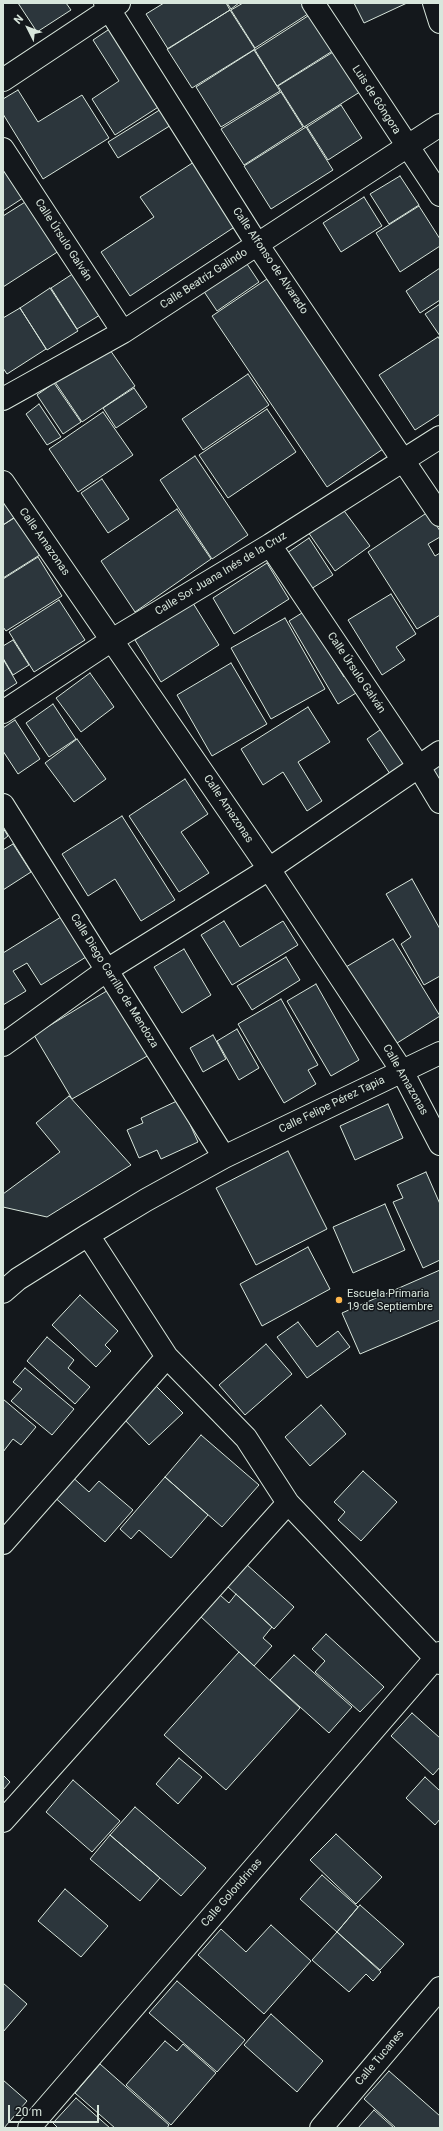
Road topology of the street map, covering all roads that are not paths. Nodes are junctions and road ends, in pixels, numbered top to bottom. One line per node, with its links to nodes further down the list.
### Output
1 (312, 3): 7 (street, Luis de Góngora)
2 (434, 3): 4 (street)
3 (111, 5): 5 (street); 10 (street, Calle Alfonso de Alvarado)
4 (440, 22)
5 (3, 80)
6 (440, 125): 7 (street, Calle Beatriz Galindo)
7 (407, 147): 9 (street, Luis de Góngora); 10 (street, Calle Beatriz Galindo)
8 (3, 149): 11 (street, Calle Úrsulo Galván)
9 (440, 195)
10 (257, 244): 11 (street, Calle Beatriz Galindo); 14 (street, Calle Alfonso de Alvarado)
11 (123, 332): 12 (street, Calle Beatriz Galindo)
12 (3, 399)
13 (440, 437): 14 (street, Calle Sor Juana Inés de la Cruz)
14 (404, 459): 16 (street, Calle Alfonso de Alvarado); 17 (street, Calle Sor Juana Inés de la Cruz)
15 (3, 482): 18 (street, Calle Amazonas)
16 (440, 515)
17 (270, 545): 18 (street, Calle Sor Juana Inés de la Cruz); 21 (street, Calle Úrsulo Galván)
18 (112, 640): 19 (street, Calle Sor Juana Inés de la Cruz); 24 (street, Calle Amazonas)
19 (3, 712)
20 (440, 752): 21 (street)
21 (420, 767): 22 (street, Calle Úrsulo Galván); 24 (street)
22 (440, 802)
23 (3, 805): 25 (street, Calle Diego Carrillo de Mendoza)
24 (269, 869): 25 (street); 28 (street, Calle Amazonas)
25 (107, 970): 26 (street); 30 (street, Calle Diego Carrillo de Mendoza)
26 (3, 1045)
27 (440, 1052): 28 (street, Calle Felipe Pérez Tapia)
28 (402, 1071): 29 (street, Calle Amazonas); 30 (street, Calle Felipe Pérez Tapia)
29 (440, 1144)
30 (224, 1157): 31 (street, Calle Felipe Pérez Tapia)
31 (88, 1235): 32 (street, Calle Felipe Pérez Tapia); 33 (street)
32 (3, 1292)
33 (167, 1357): 34 (street); 35 (street)
34 (288, 1502): 36 (street); 37 (street)
35 (3, 1543)
36 (438, 1658): 39 (street, Calle Golondrinas)
37 (3, 1821)
38 (440, 1988): 40 (street, Calle Tucanes)
39 (29, 2128)
40 (321, 2128)

